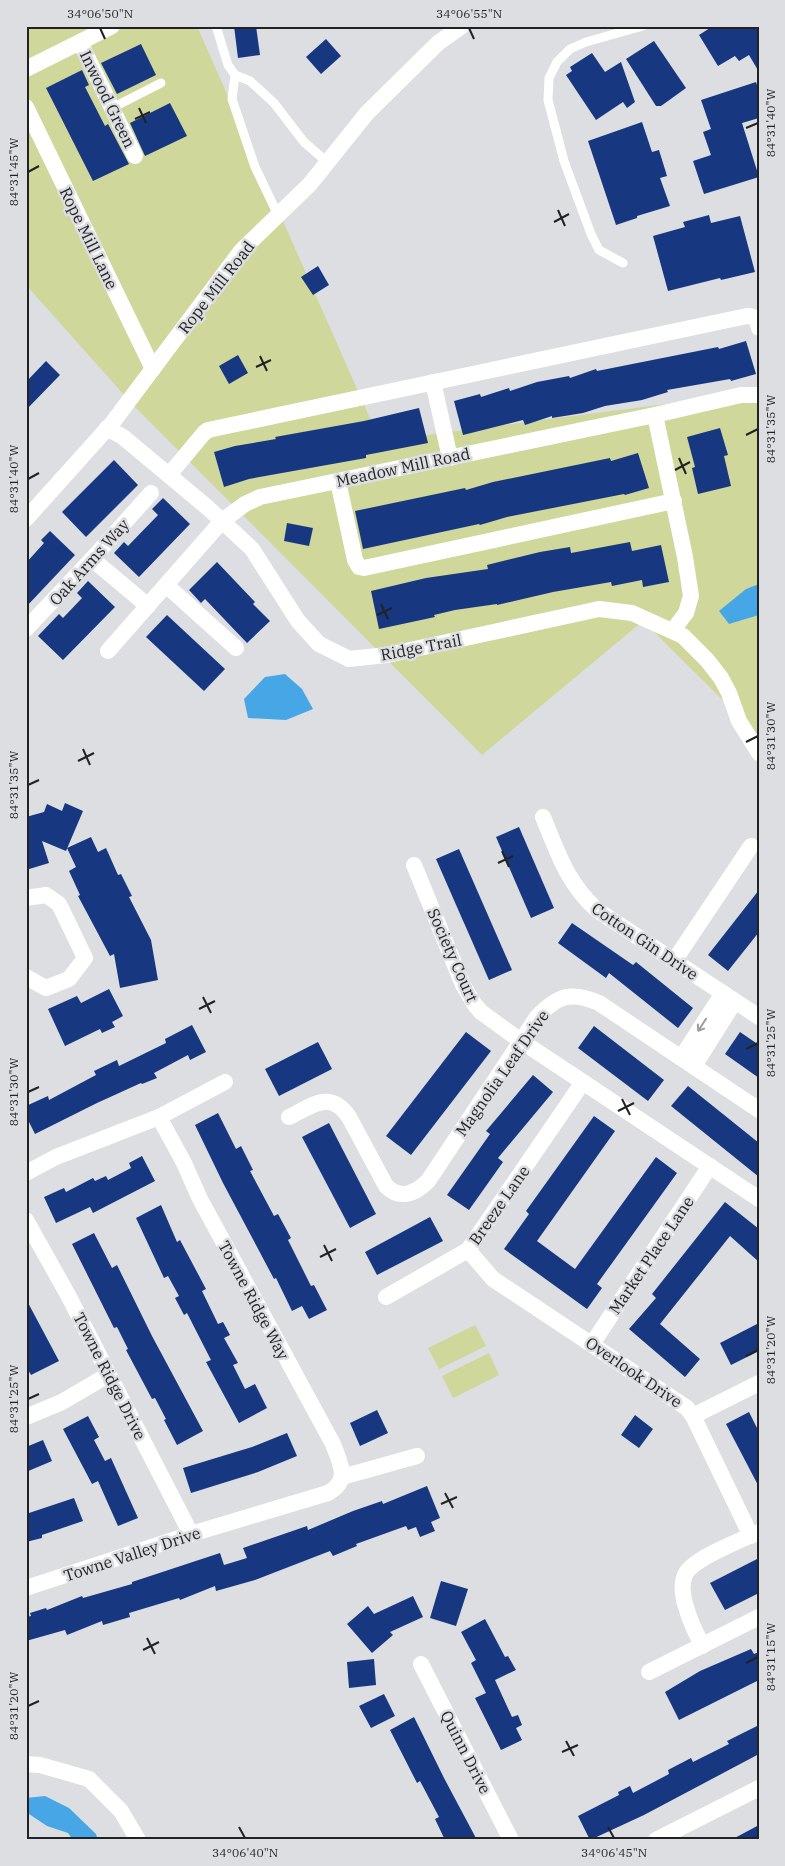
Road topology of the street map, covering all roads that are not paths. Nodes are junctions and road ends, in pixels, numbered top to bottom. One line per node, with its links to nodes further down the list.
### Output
1 (112, 26): 5 (street)
2 (216, 26): 7 (lane)
3 (462, 26): 12 (street, Rope Mill Road)
4 (643, 26): 14 (lane)
5 (80, 42): 6 (street); 10 (street, Inwood Green)
6 (26, 69)
7 (235, 75): 12 (lane); 13 (lane)
8 (160, 83): 10 (lane)
9 (26, 107): 16 (street, Rope Mill Lane)
10 (112, 108): 11 (street, Inwood Green)
11 (135, 156)
12 (327, 162): 13 (street, Rope Mill Road)
13 (278, 215): 16 (street, Rope Mill Road)
14 (623, 263)
15 (759, 328): 17 (street)
16 (153, 369): 20 (street, Rope Mill Road)
17 (433, 382): 21 (street); 22 (street)
18 (759, 395): 19 (street, Meadow Mill Road)
19 (655, 415): 21 (street, Meadow Mill Road); 25 (street)
20 (107, 428): 22 (street, Ridge Trail); 26 (street, Rope Mill Road)
21 (450, 458): 23 (street, Meadow Mill Road)
22 (169, 475): 27 (street, Ridge Trail)
23 (338, 481): 25 (street); 27 (street, Meadow Mill Road)
24 (150, 493): 28 (street, Oak Arms Way)
25 (674, 501): 32 (street)
26 (26, 519)
27 (222, 521): 29 (street, Meadow Mill Road); 32 (street, Ridge Trail)
28 (92, 559): 30 (street); 31 (street, Oak Arms Way)
29 (166, 584): 30 (street, Meadow Mill Road); 33 (street)
30 (148, 606): 34 (street, Meadow Mill Road)
31 (26, 629)
32 (673, 630): 35 (street, Ridge Trail)
33 (236, 648)
34 (108, 651)
35 (759, 753)
36 (543, 816): 40 (street, Cotton Gin Drive)
37 (751, 846): 40 (street)
38 (414, 865): 44 (street, Society Court)
39 (26, 898): 41 (street)
40 (674, 960): 42 (street, Cotton Gin Drive)
41 (26, 977)
42 (729, 997): 43 (street, Cotton Gin Drive); 45 (street)
43 (759, 1017)
44 (521, 1041): 45 (street, Magnolia Leaf Drive); 47 (street, Society Court); 50 (street, Magnolia Leaf Drive)
45 (687, 1062): 48 (street, Magnolia Leaf Drive)
46 (225, 1082): 49 (street)
47 (583, 1082): 51 (street, Society Court); 55 (street, Breeze Lane)
48 (759, 1110)
49 (159, 1117): 52 (street); 63 (street, Towne Ridge Way)
50 (288, 1117)
51 (710, 1166): 53 (street, Society Court); 57 (street, Market Place Lane)
52 (26, 1174)
53 (759, 1199)
54 (26, 1220): 58 (street, Towne Ridge Drive)
55 (468, 1250): 56 (street, Breeze Lane); 57 (street, Overlook Drive)
56 (386, 1297)
57 (592, 1344): 60 (street, Overlook Drive)
58 (108, 1375): 61 (street); 64 (street, Towne Ridge Drive)
59 (759, 1383): 60 (street)
60 (693, 1416): 65 (street, Overlook Drive)
61 (26, 1417)
62 (417, 1456): 63 (street)
63 (342, 1477): 64 (street, Towne Valley Drive)
64 (191, 1534): 66 (street, Towne Valley Drive)
65 (755, 1534): 68 (street)
66 (26, 1588)
67 (759, 1617): 68 (street)
68 (702, 1646): 70 (street)
69 (422, 1664): 74 (street, Quinn Drive)
70 (649, 1672)
71 (26, 1764): 73 (street)
72 (759, 1788): 75 (street)
73 (138, 1840)
74 (511, 1840)
75 (656, 1840)

